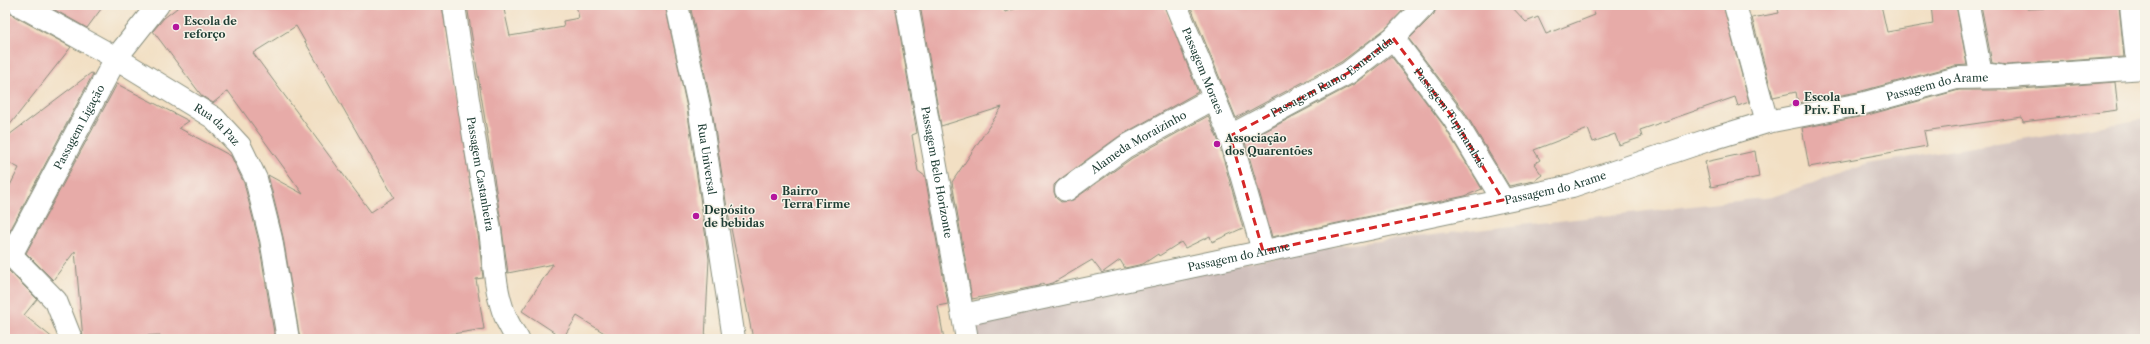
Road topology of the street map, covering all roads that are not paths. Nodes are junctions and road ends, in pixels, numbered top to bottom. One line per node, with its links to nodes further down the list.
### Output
1 (20, 5): 12 (street, Rua da Paz)
2 (158, 5): 12 (street, Passagem Ligação)
3 (454, 5): 25 (street, Passagem Castanheira)
4 (677, 5): 26 (street, Rua Universal)
5 (907, 5): 22 (street, Passagem Belo Horizonte)
6 (1176, 5): 15 (street, Passagem Moraes)
7 (1424, 5): 11 (street, Passagem Ramo Esmeralda)
8 (1735, 5): 16 (street)
9 (1968, 5): 14 (street)
10 (2131, 5): 13 (street)
11 (1393, 38): 17 (street, Passagem Ramo Esmeralda); 19 (street, Passagem Tupinambás)
12 (116, 58): 21 (street, Passagem Ligação); 24 (street, Rua da Paz)
13 (2144, 68): 14 (street, Passagem do Arame)
14 (2008, 77): 16 (street, Passagem do Arame)
15 (1214, 98): 17 (street, Passagem Moraes); 18 (street, Alameda Moraizinho)
16 (1767, 122): 19 (street, Passagem do Arame)
17 (1230, 136): 20 (street, Passagem Moraes)
18 (1066, 190)
19 (1503, 200): 20 (street, Passagem do Arame)
20 (1263, 251): 22 (street, Passagem do Arame)
21 (8, 254): 23 (street)
22 (963, 315): 27 (street, Passagem Belo Horizonte)
23 (71, 339)
24 (288, 339)
25 (518, 339)
26 (734, 339)
27 (967, 339)

